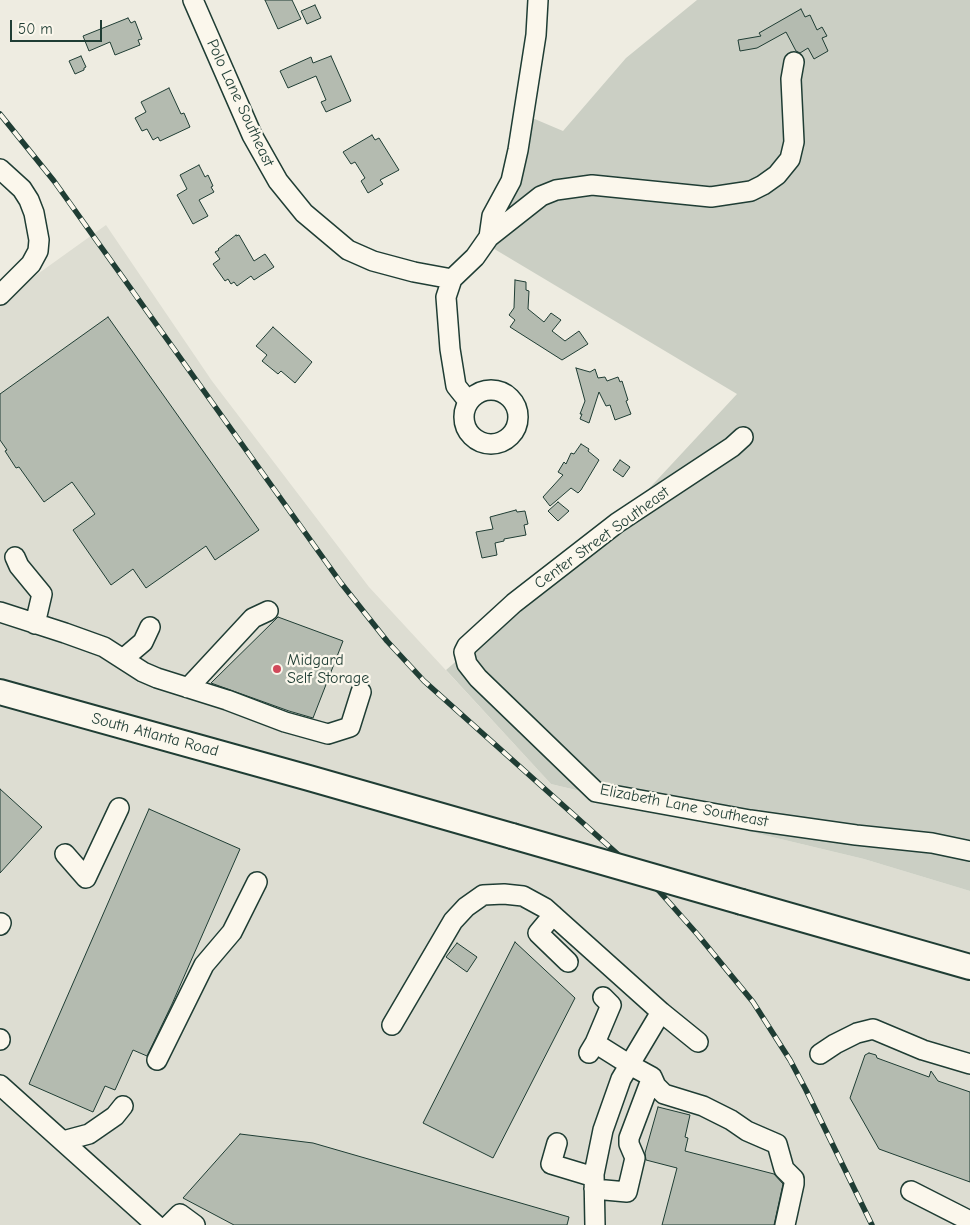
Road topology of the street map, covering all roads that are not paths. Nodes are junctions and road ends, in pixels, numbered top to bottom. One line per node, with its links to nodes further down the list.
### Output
1 (193, 0): 6 (street, Polo Lane Southeast)
2 (538, 0): 5 (street)
3 (794, 62): 5 (street)
4 (0, 169): 7 (street)
5 (489, 237): 6 (street)
6 (452, 279): 8 (street)
7 (0, 295)
8 (468, 401)
9 (743, 437): 15 (street, Center Street Southeast)
10 (15, 556): 13 (street)
11 (268, 611): 17 (street)
12 (0, 612): 13 (street)
13 (35, 624): 16 (street)
14 (150, 628): 16 (street)
15 (467, 646): 21 (street, Elizabeth Lane Southeast)
16 (122, 658): 17 (street)
17 (188, 688): 19 (street)
18 (0, 692): 26 (main road, South Atlanta Road, bridge)
19 (361, 692)
20 (120, 808): 22 (street)
21 (970, 851)
22 (65, 854)
23 (256, 882): 32 (street)
24 (553, 915): 25 (street); 28 (street); 29 (street)
25 (568, 962)
26 (970, 967)
27 (603, 997): 34 (street)
28 (661, 1012): 30 (street); 34 (street)
29 (392, 1026)
30 (698, 1042)
31 (820, 1054): 33 (street)
32 (157, 1060)
33 (970, 1064)
34 (630, 1065): 35 (street); 40 (street)
35 (652, 1076): 40 (street); 47 (street)
36 (0, 1084): 38 (street)
37 (123, 1106): 38 (street)
38 (63, 1141): 43 (street)
39 (557, 1143): 40 (street)
40 (594, 1183): 46 (street)
41 (911, 1191): 42 (street)
42 (970, 1221)
43 (156, 1225)
44 (169, 1225): 45 (street)
45 (194, 1225)
46 (595, 1225)
47 (785, 1225)

